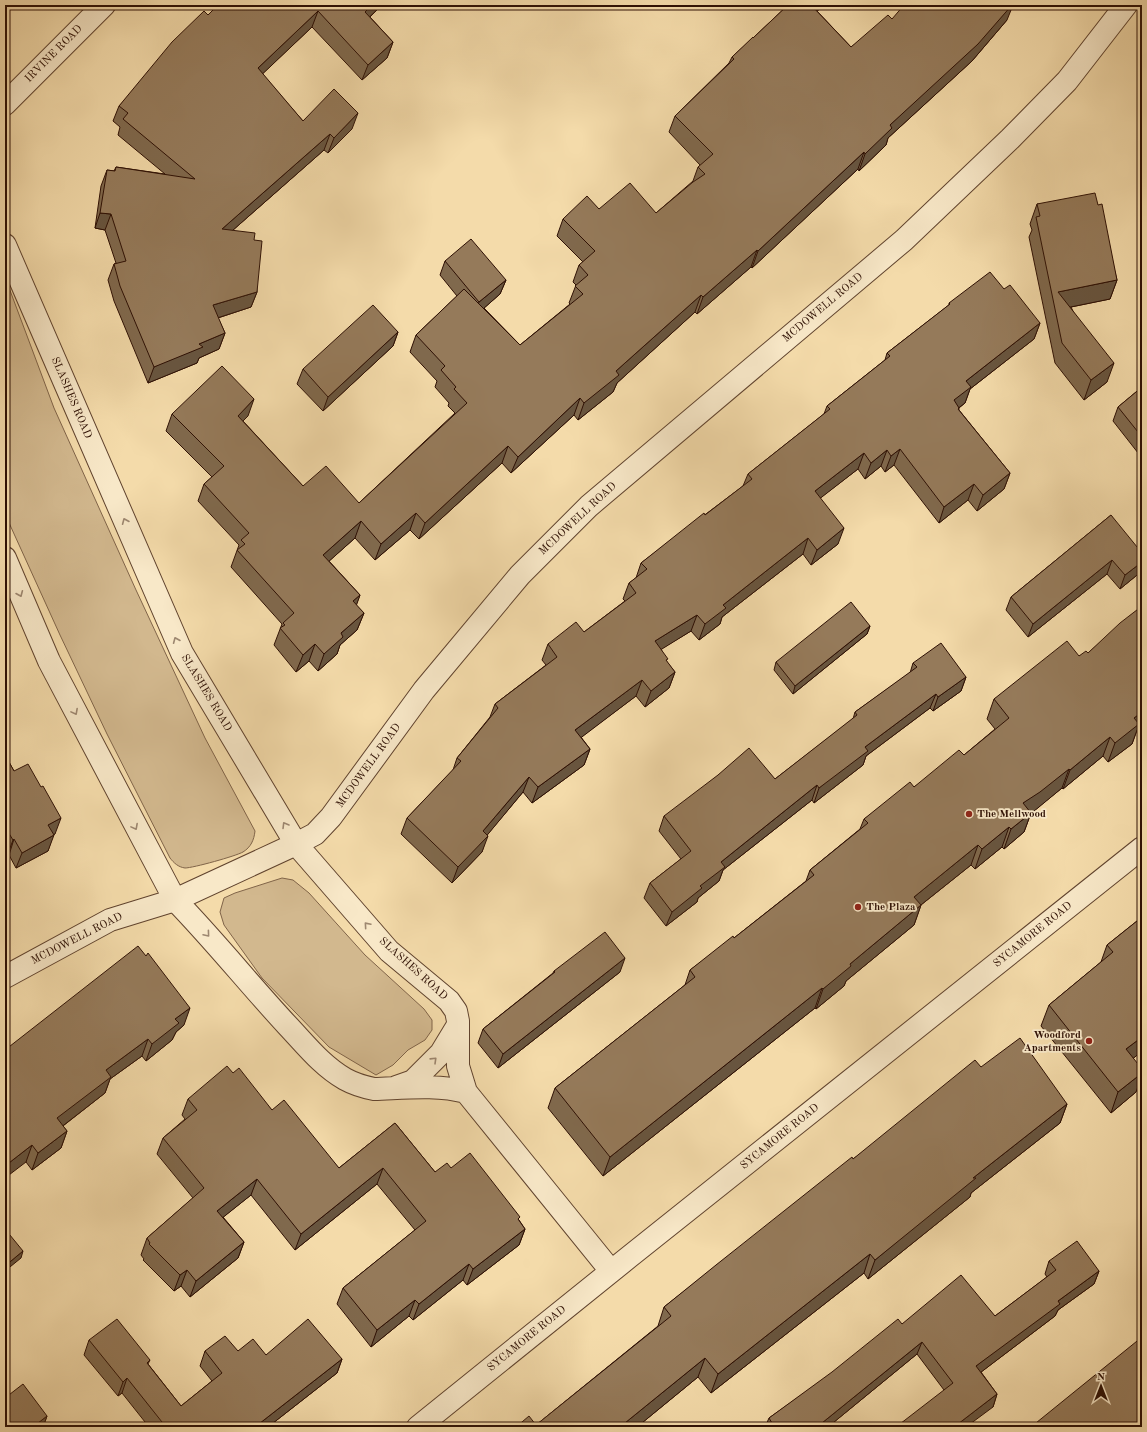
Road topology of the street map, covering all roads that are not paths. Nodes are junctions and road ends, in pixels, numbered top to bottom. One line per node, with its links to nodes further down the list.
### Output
1 (104, 5): 3 (street, IRVINE ROAD)
2 (1126, 5): 6 (street, MCDOWELL ROAD)
3 (5, 104)
4 (5, 245): 6 (street, SLASHES ROAD, one-way to 4)
5 (5, 558): 8 (street, one-way to 8)
6 (296, 844): 8 (street, MCDOWELL ROAD); 10 (street, SLASHES ROAD, one-way to 6)
7 (1142, 848): 13 (street, SYCAMORE ROAD)
8 (175, 900): 9 (street, MCDOWELL ROAD); 11 (street, one-way to 11)
9 (5, 977)
10 (458, 1025): 11 (street, one-way to 10); 12 (street, SLASHES ROAD)
11 (391, 1088): 12 (street)
12 (466, 1092): 13 (street, SLASHES ROAD)
13 (611, 1271): 14 (street, SYCAMORE ROAD)
14 (418, 1427)

